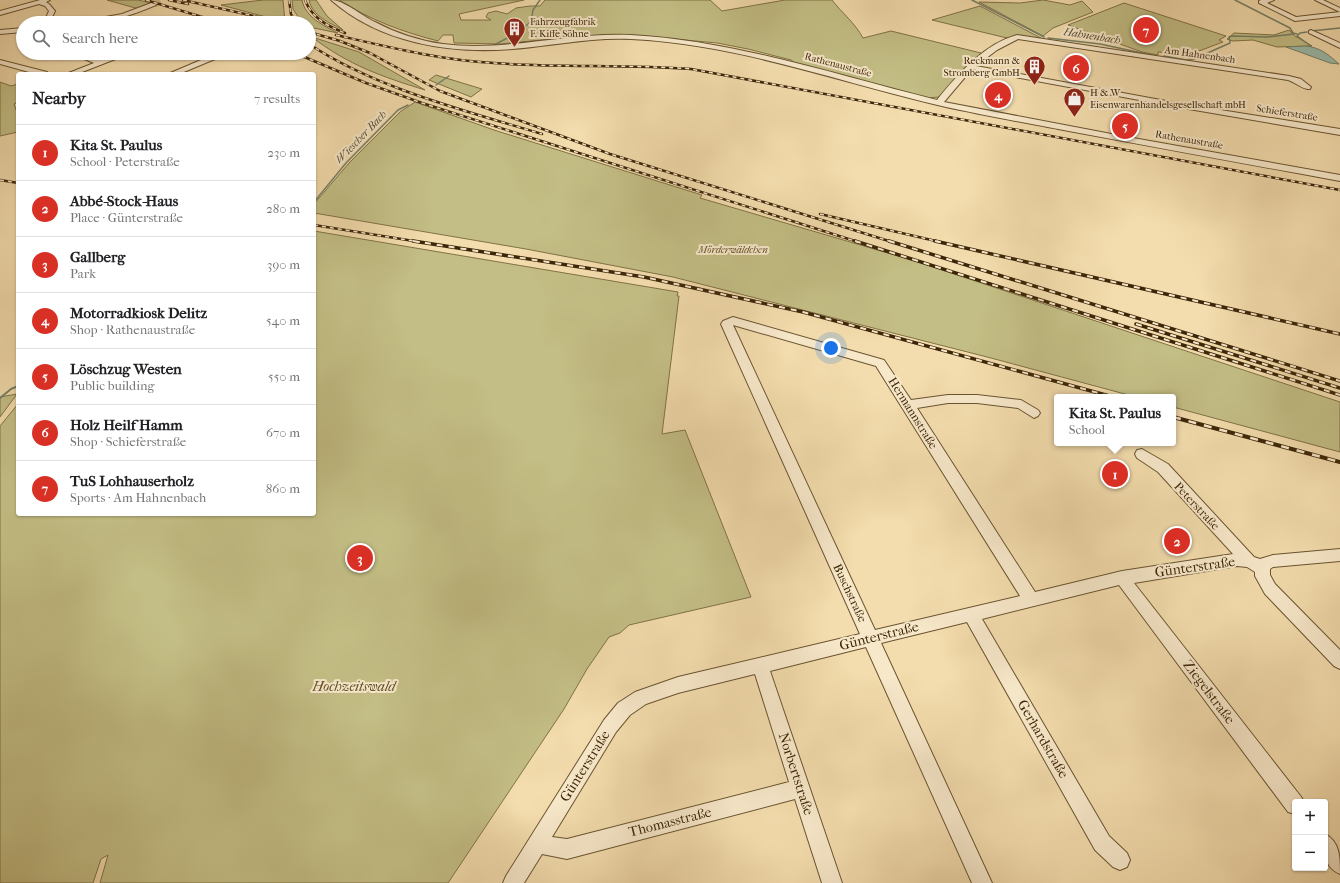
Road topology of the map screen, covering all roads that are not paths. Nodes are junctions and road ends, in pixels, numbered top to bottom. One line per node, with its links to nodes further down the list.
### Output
1 (47, 0): 5 (street)
2 (334, 0): 29 (street, Rathenaustraße)
3 (1271, 0): 11 (street)
4 (1318, 0): 7 (street)
5 (40, 2): 8 (street); 9 (street)
6 (154, 4): 10 (street)
7 (1339, 10): 11 (street)
8 (0, 13)
9 (50, 16)
10 (124, 16)
11 (1295, 19): 12 (street)
12 (1306, 24)
13 (16, 31): 14 (street)
14 (0, 32)
15 (1311, 32): 17 (street)
16 (1340, 41): 17 (street)
17 (1332, 42): 18 (street)
18 (1340, 46)
19 (94, 60): 23 (street)
20 (109, 60): 23 (street)
21 (208, 60): 27 (street)
22 (0, 62): 25 (street)
23 (101, 63): 26 (street)
24 (970, 67): 28 (street, Am Hahnenbach); 29 (street, Am Hahnenbach); 30 (street, Schieferstraße)
25 (37, 72)
26 (76, 72)
27 (177, 72)
28 (1307, 87)
29 (939, 103): 31 (street, Rathenaustraße)
30 (1340, 132)
31 (1340, 178)
32 (726, 326): 33 (street, Hermannstraße); 41 (street, Buschstraße)
33 (908, 405): 34 (street); 39 (street, Hermannstraße)
34 (1034, 413)
35 (1142, 454): 37 (street, Peterstraße)
36 (1340, 555): 37 (street, Günterstraße)
37 (1256, 564): 38 (street, Günterstraße); 42 (street, Peterstraße)
38 (1122, 578): 39 (street, Günterstraße); 45 (street, Ziegelstraße)
39 (1030, 600): 40 (street, Günterstraße)
40 (971, 614): 41 (street, Günterstraße); 48 (street, Gerhardstraße)
41 (871, 638): 43 (street, Günterstraße); 52 (street, Buschstraße)
42 (1340, 661)
43 (760, 666): 44 (street, Norbertstraße); 46 (street, Günterstraße)
44 (801, 788): 46 (street, Thomasstraße); 51 (street, Norbertstraße)
45 (1292, 801)
46 (538, 844): 50 (street, Günterstraße)
47 (1328, 848): 49 (street)
48 (1120, 860)
49 (1340, 864)
50 (513, 883)
51 (832, 883)
52 (982, 883)

